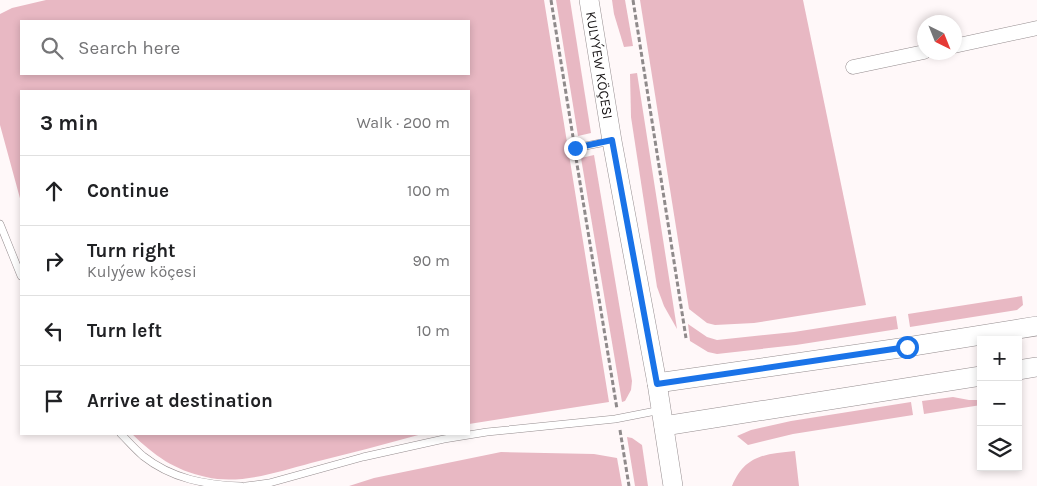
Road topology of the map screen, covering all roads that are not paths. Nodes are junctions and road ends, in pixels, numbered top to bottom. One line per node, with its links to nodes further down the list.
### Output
1 (589, 0): 6 (street, KULYÝEW KÖÇESI)
2 (1037, 28): 3 (street)
3 (962, 44)
4 (917, 53): 5 (street)
5 (853, 67)
6 (612, 140): 7 (lane); 14 (street, KULYÝEW KÖÇESI)
7 (575, 148)
8 (0, 224): 9 (lane)
9 (20, 274)
10 (1037, 326): 14 (street)
11 (1037, 366): 12 (street)
12 (1022, 369)
13 (977, 377): 15 (street)
14 (657, 384): 15 (street, KULYÝEW KÖÇESI)
15 (662, 418): 18 (lane); 21 (street, KULYÝEW KÖÇESI)
16 (122, 435): 19 (lane)
17 (469, 435): 20 (lane)
18 (470, 435)
19 (241, 486)
20 (246, 486)
21 (673, 486)

